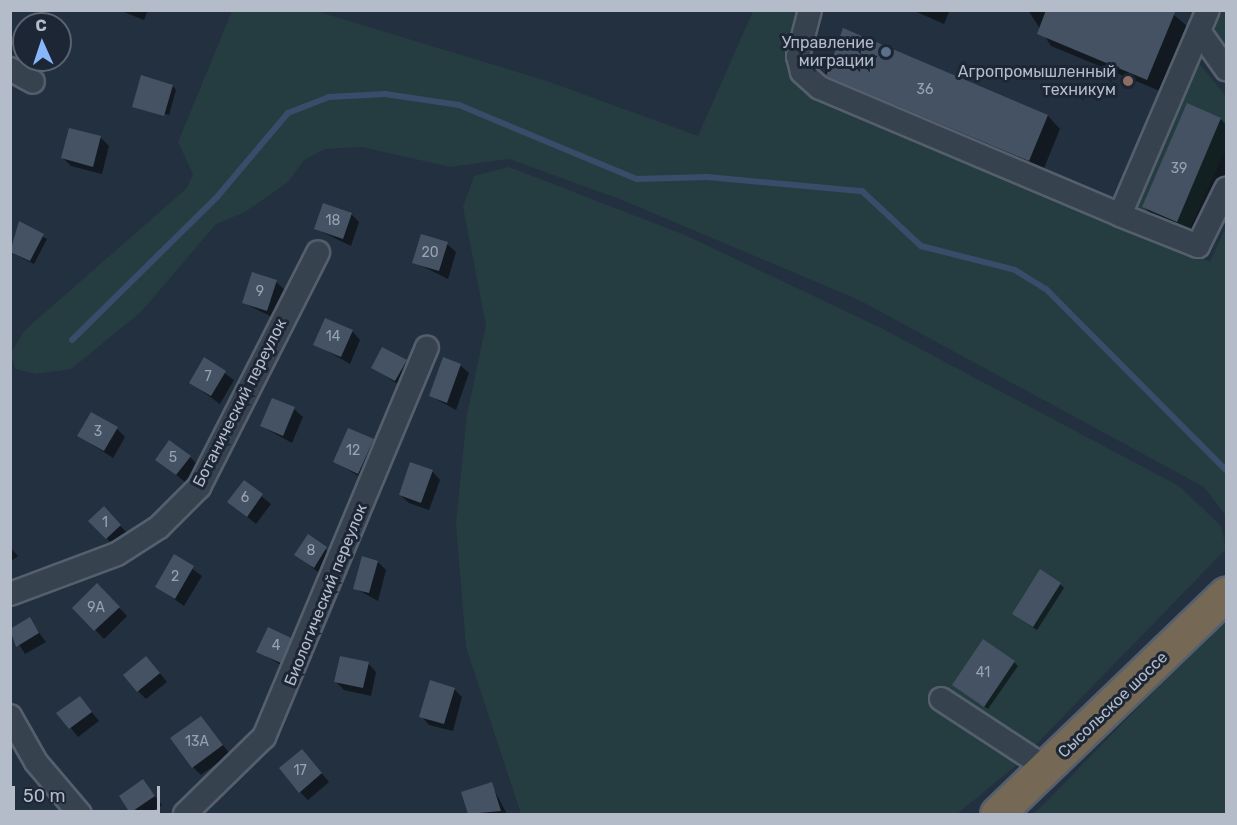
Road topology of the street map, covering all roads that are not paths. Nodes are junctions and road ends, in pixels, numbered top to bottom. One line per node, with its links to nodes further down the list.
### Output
1 (810, 10): 8 (street)
2 (1208, 10): 3 (street)
3 (1199, 31): 5 (street); 8 (street)
4 (10, 69): 6 (street)
5 (1227, 69)
6 (33, 82)
7 (1227, 189): 8 (street)
8 (1120, 215)
9 (318, 252): 11 (street, Ботанический переулок)
10 (427, 348): 17 (street, Биологический переулок)
11 (10, 594)
12 (1227, 594): 15 (highway, Сысольское шоссе)
13 (941, 699): 15 (street)
14 (10, 716): 16 (street)
15 (1048, 769): 18 (highway, Сысольское шоссе)
16 (80, 814)
17 (185, 814)
18 (997, 814)

